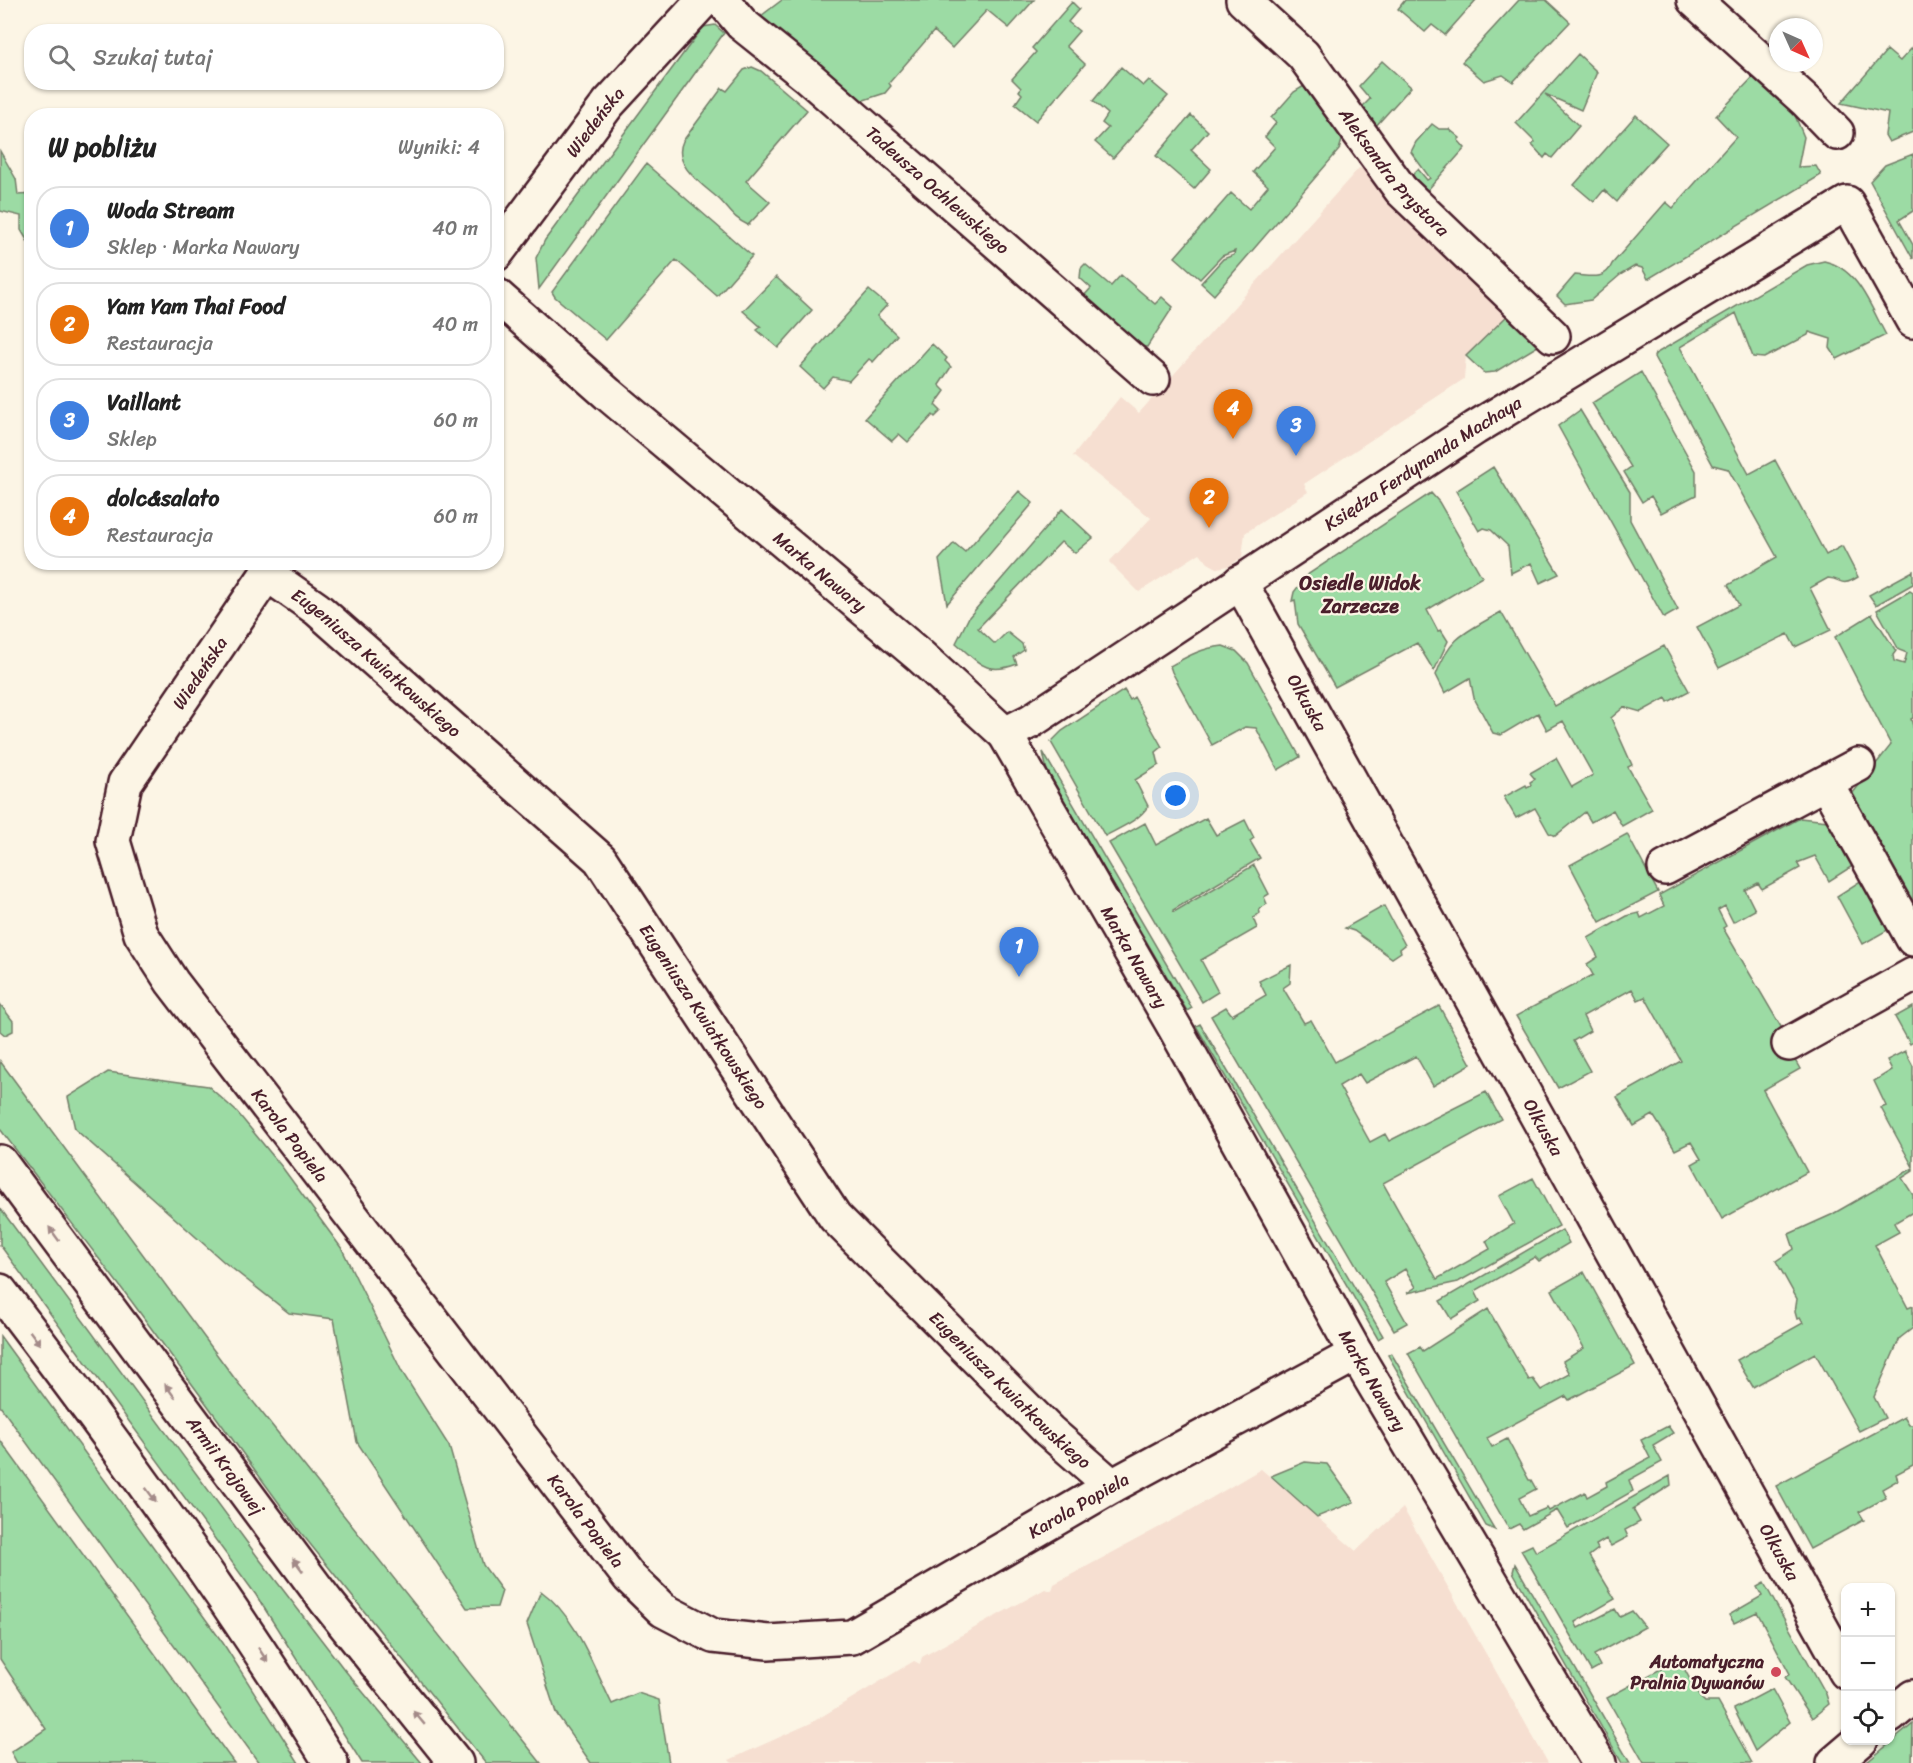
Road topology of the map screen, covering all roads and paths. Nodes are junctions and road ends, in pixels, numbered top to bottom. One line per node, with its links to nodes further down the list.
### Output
1 (704, 0): 6 (street, Wiedeńska)
2 (722, 0): 10 (street, Tadeusza Ochlewskiego)
3 (1242, 0): 9 (street, Aleksandra Prystora)
4 (1694, 0): 5 (street)
5 (1837, 133)
6 (504, 243)
7 (504, 302): 14 (street, Marka Nawary)
8 (1913, 321): 13 (street, Księdza Ferdynanda Machaya)
9 (1553, 336)
10 (1153, 379)
11 (270, 570): 16 (street, Wiedeńska)
12 (273, 570): 25 (street, Eugeniusza Kwiatkowskiego)
13 (1240, 582): 14 (street, Księdza Ferdynanda Machaya); 26 (street, Olkuska)
14 (1005, 734): 24 (street, Marka Nawary)
15 (1858, 765): 17 (street)
16 (125, 783): 25 (street, Karola Popiela)
17 (1826, 783): 18 (street); 19 (street)
18 (1665, 868)
19 (1913, 939)
20 (1913, 975): 21 (street)
21 (1789, 1044)
22 (0, 1162): 31 (street, Armii Krajowej, one-way to 22)
23 (0, 1291): 30 (street, one-way to 30)
24 (1356, 1354): 25 (street, Karola Popiela); 32 (street, Marka Nawary)
25 (1112, 1486)
26 (1841, 1665)
27 (1913, 1697): 28 (street)
28 (1895, 1712)
29 (1856, 1745): 33 (street)
30 (331, 1763)
31 (456, 1763)
32 (1599, 1763)
33 (1834, 1763)

